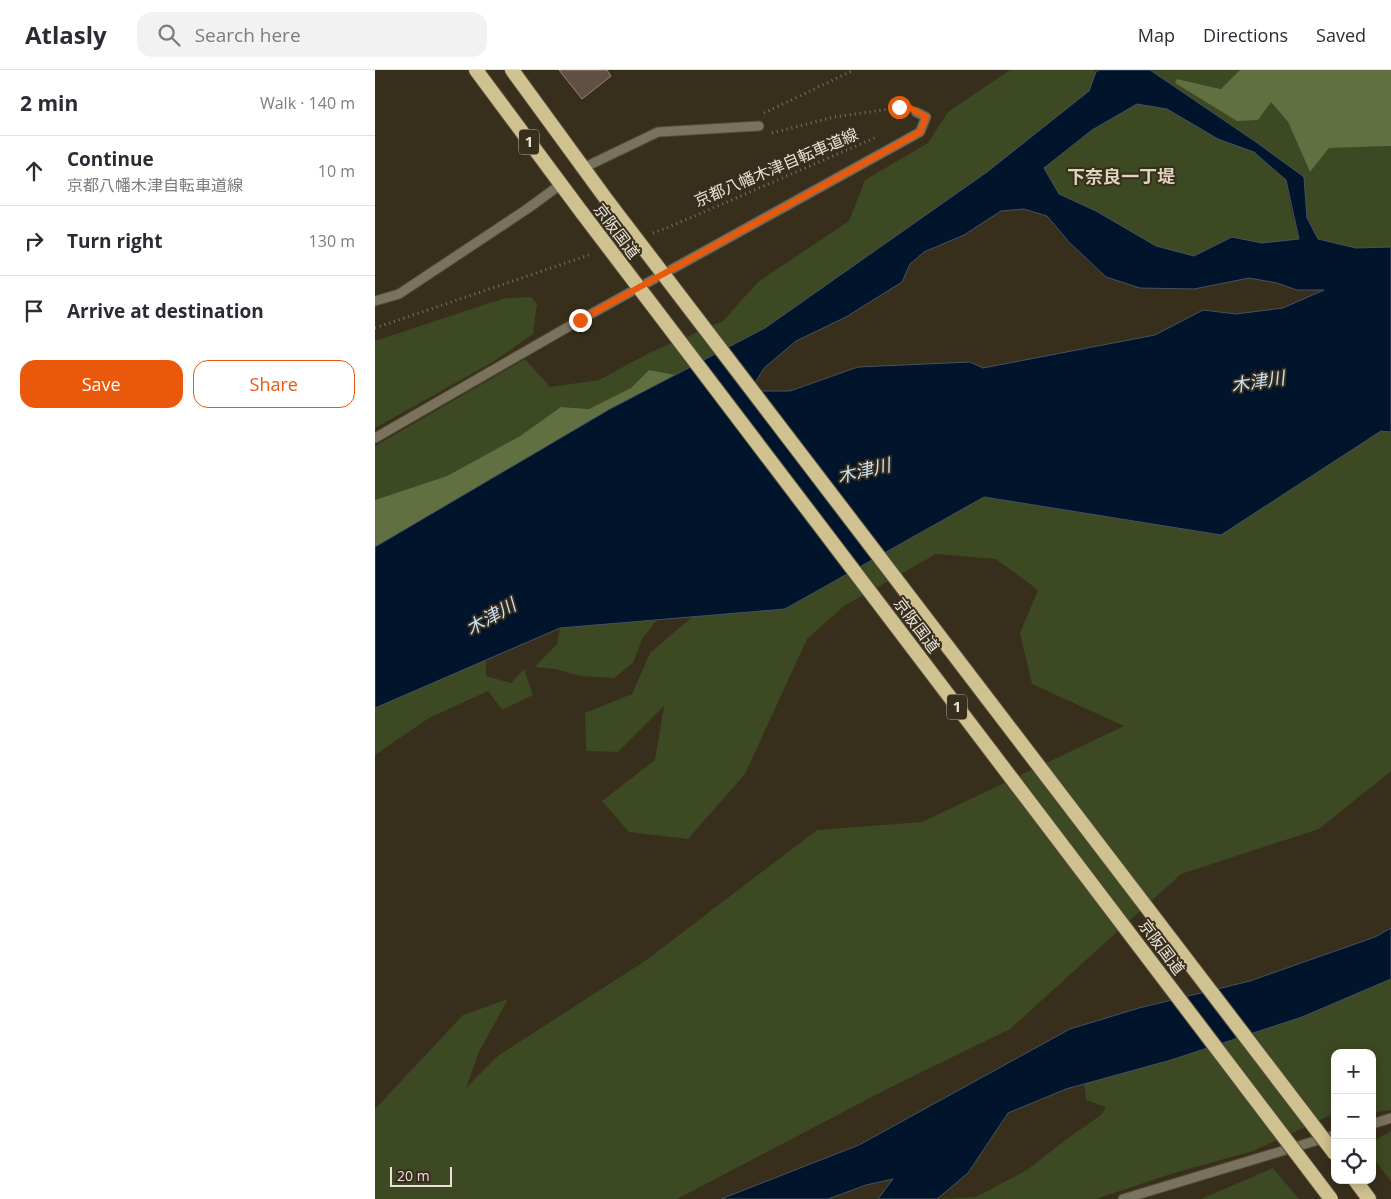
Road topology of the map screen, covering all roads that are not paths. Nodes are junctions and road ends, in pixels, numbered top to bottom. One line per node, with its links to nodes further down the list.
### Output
1 (476, 70): 6 (highway, 京阪国道 / 1)
2 (512, 70): 5 (highway, 京阪国道 / 1)
3 (916, 112): 8 (lane)
4 (759, 126): 5 (lane)
5 (583, 168): 12 (highway, 京阪国道 / 1, bridge)
6 (560, 185): 7 (lane); 15 (highway, 京阪国道 / 1, bridge)
7 (375, 301)
8 (375, 438)
9 (1391, 1118): 10 (lane)
10 (1376, 1123)
11 (1331, 1136): 14 (lane)
12 (1331, 1149)
13 (1358, 1184): 16 (highway)
14 (1123, 1199)
15 (1331, 1199)
16 (1369, 1199)

